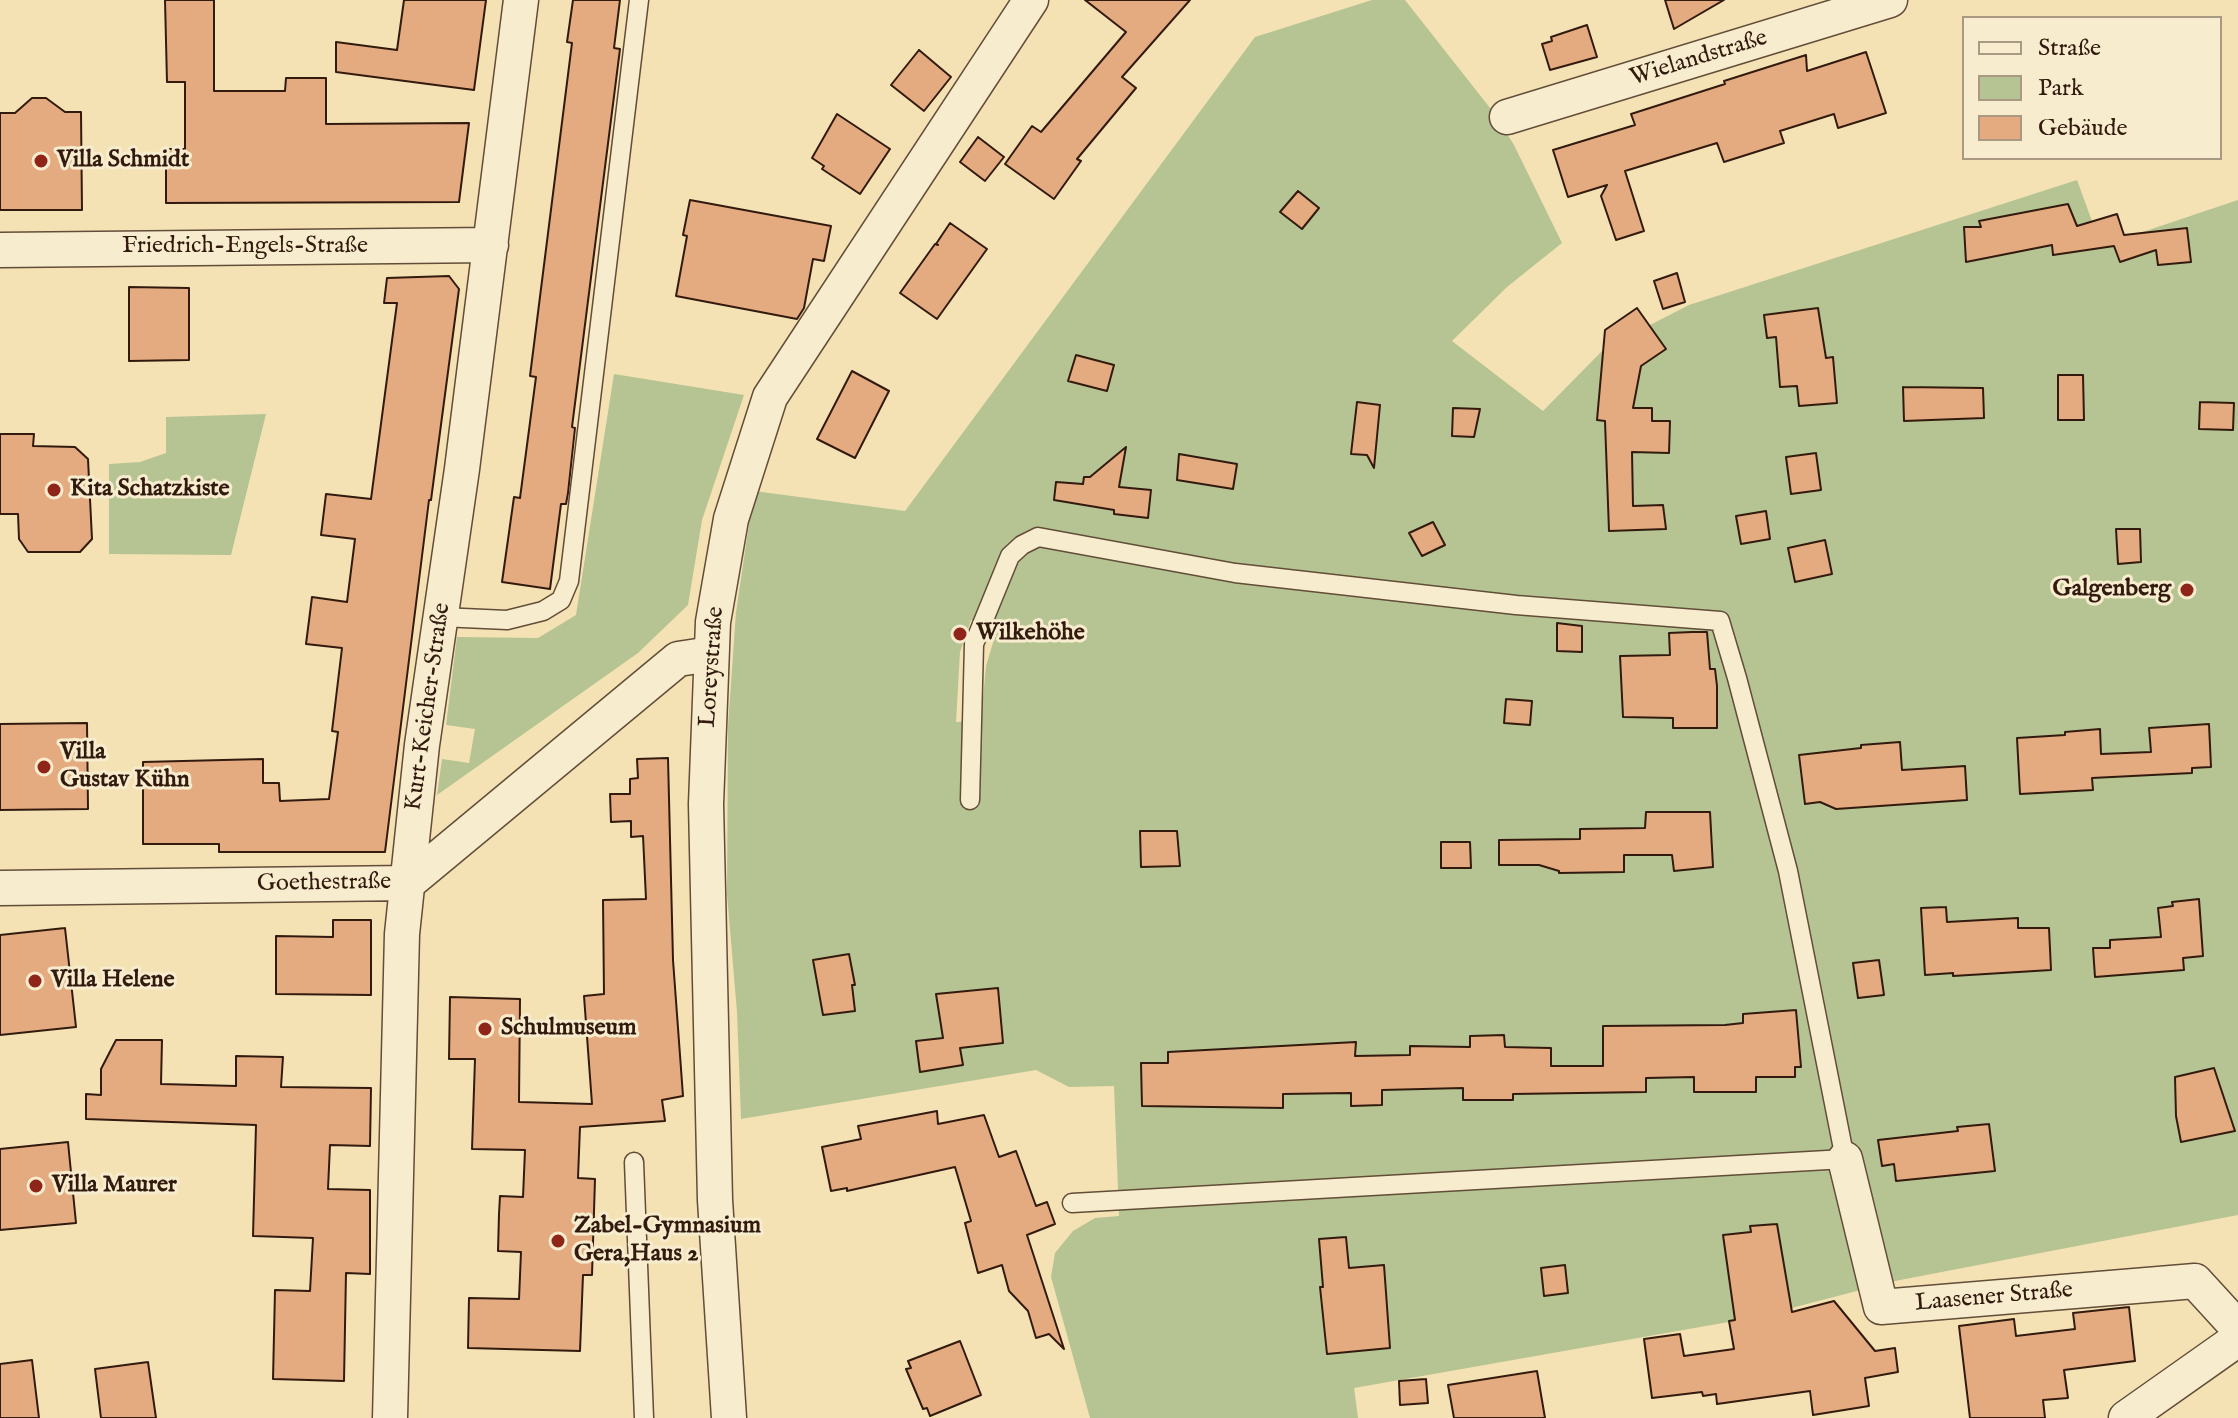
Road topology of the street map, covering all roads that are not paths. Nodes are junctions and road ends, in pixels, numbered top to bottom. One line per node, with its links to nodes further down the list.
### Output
1 (521, 0): 6 (street, Kurt-Keicher-Straße)
2 (639, 0): 8 (lane)
3 (1031, 0): 9 (street, Loreystraße)
4 (1890, 0): 5 (street, Wielandstraße)
5 (1507, 117)
6 (491, 245): 7 (street, Friedrich-Engels-Straße); 8 (street, Kurt-Keicher-Straße)
7 (0, 250)
8 (441, 617): 11 (street, Kurt-Keicher-Straße)
9 (711, 654): 11 (street, Goethestraße); 20 (street, Loreystraße)
10 (970, 800): 13 (lane)
11 (408, 883): 12 (street, Goethestraße); 18 (street, Kurt-Keicher-Straße)
12 (0, 888)
13 (1845, 1159): 15 (lane); 16 (street, Laasener Straße)
14 (634, 1162): 19 (lane)
15 (1072, 1203)
16 (2238, 1328)
17 (2238, 1339): 21 (street)
18 (390, 1418)
19 (644, 1418)
20 (729, 1418)
21 (2126, 1418)

